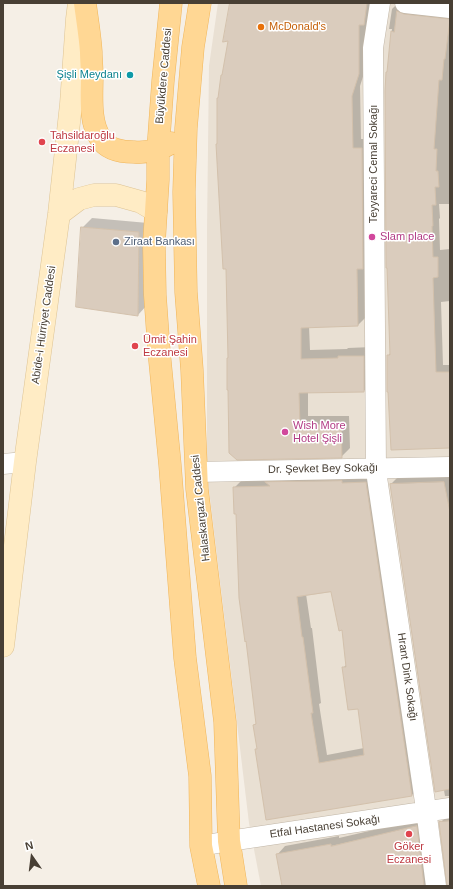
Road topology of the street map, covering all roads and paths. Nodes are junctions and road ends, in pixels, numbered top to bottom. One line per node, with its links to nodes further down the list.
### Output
1 (79, 3): 11 (main road, Abide-i Hürriyet Caddesi)
2 (85, 3): 9 (main road)
3 (171, 3): 9 (main road, Büyükdere Caddesi)
4 (200, 3): 8 (main road)
5 (380, 3): 16 (street, Teyyareci Cemal Sokağı)
6 (405, 3): 7 (street)
7 (450, 8)
8 (186, 128): 9 (main road); 12 (main road, Halaskargazi Caddesi)
9 (158, 150): 10 (main road)
10 (156, 211): 11 (main road); 12 (main road); 22 (main road)
11 (59, 214): 13 (main road, Abide-i Hürriyet Caddesi)
12 (186, 292): 17 (main road, Halaskargazi Caddesi)
13 (25, 462): 14 (street); 18 (main road, Abide-i Hürriyet Caddesi)
14 (3, 464)
15 (450, 466): 16 (street, Dr. Şevket Bey Sokağı)
16 (376, 468): 17 (street, Dr. Şevket Bey Sokağı); 20 (street, Hrant Dink Sokağı)
17 (196, 472): 21 (main road, Halaskargazi Caddesi)
18 (3, 646)
19 (450, 808): 20 (street, Etfal Hastanesi Sokağı)
20 (427, 812): 21 (street, Etfal Hastanesi Sokağı); 25 (street, Hrant Dink Sokağı)
21 (229, 840): 22 (street, Etfal Hastanesi Sokağı); 24 (main road, Halaskargazi Caddesi)
22 (200, 846): 23 (main road)
23 (209, 886)
24 (236, 886)
25 (436, 886)

